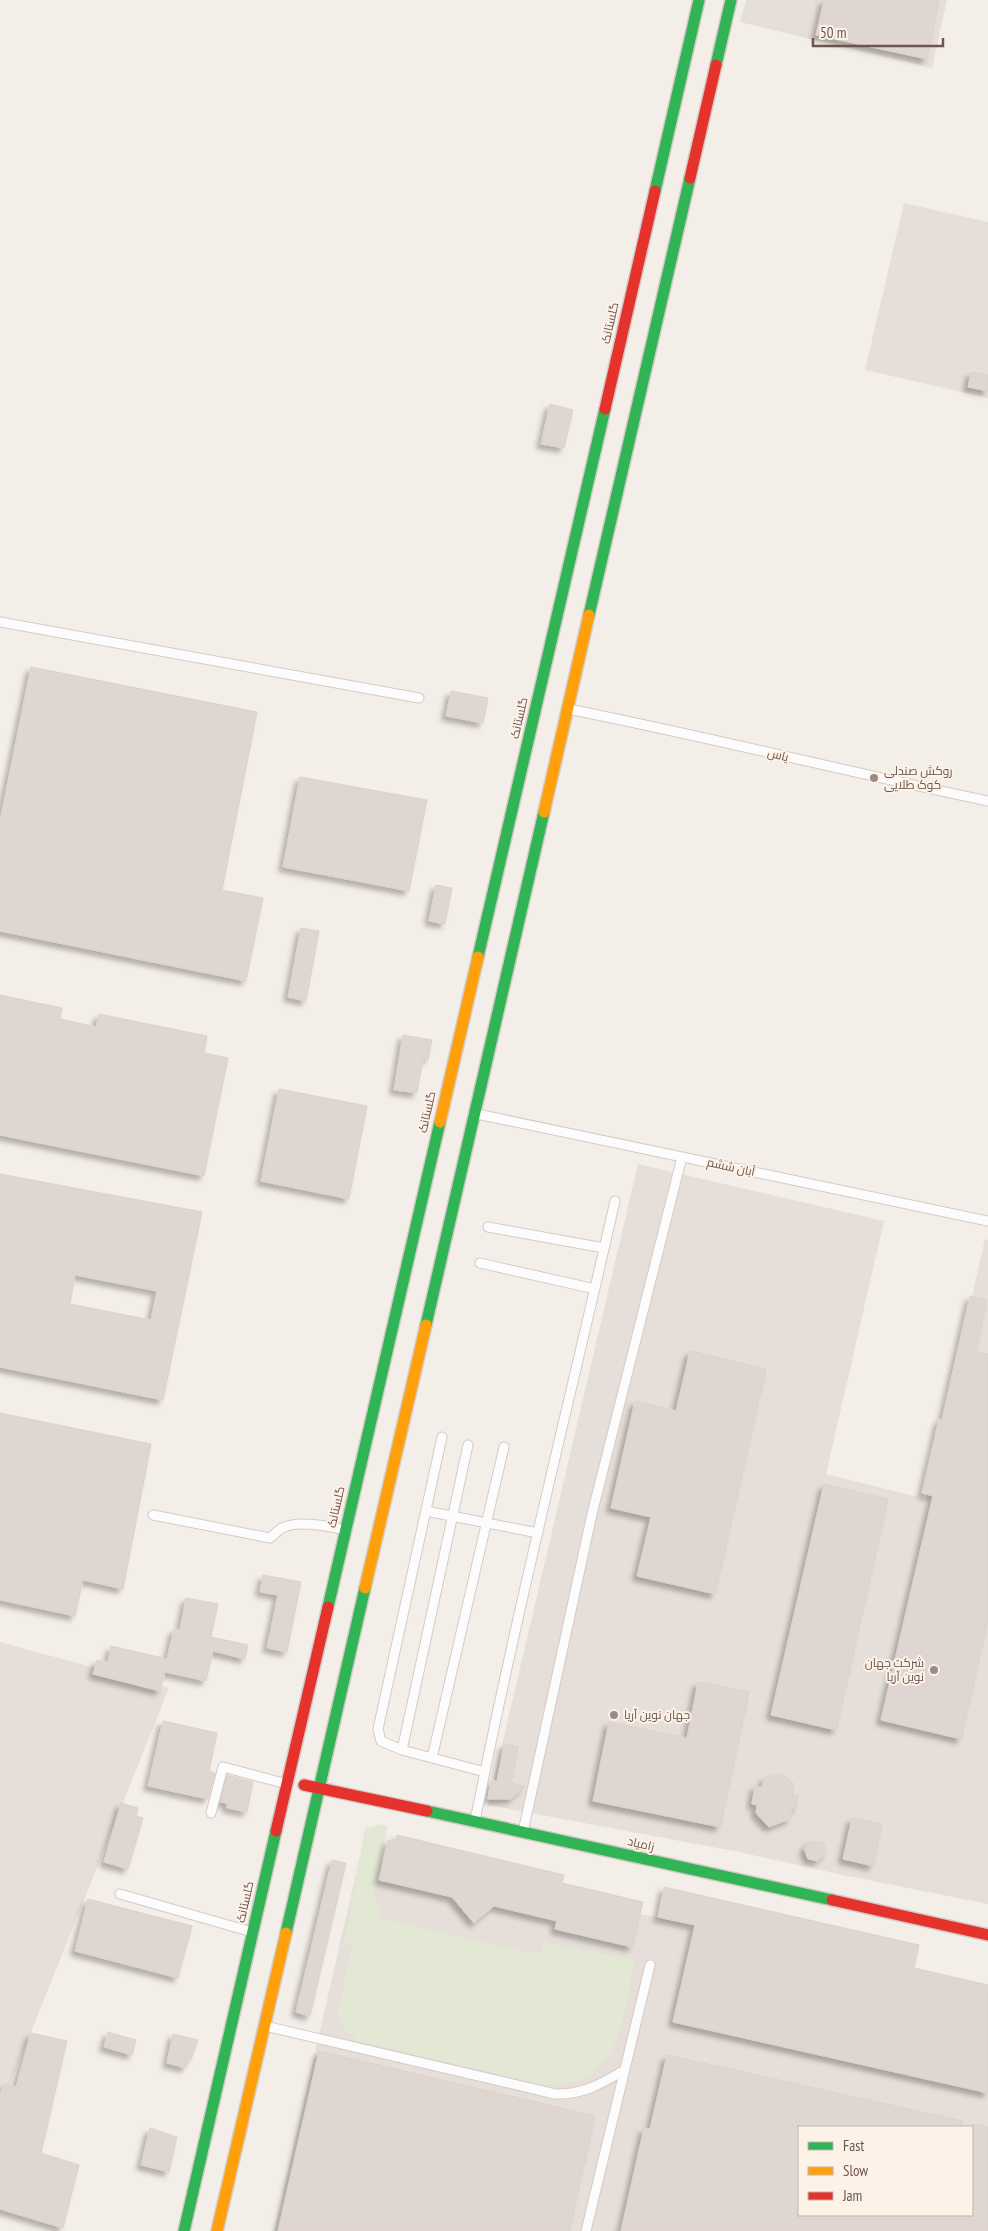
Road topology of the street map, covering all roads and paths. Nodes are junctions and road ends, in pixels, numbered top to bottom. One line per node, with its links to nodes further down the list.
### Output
1 (699, 0): 22 (street, گلستانک)
2 (731, 0): 5 (street)
3 (0, 622): 4 (lane)
4 (419, 698)
5 (568, 709): 6 (lane, یاس); 7 (street)
6 (988, 801)
7 (474, 1114): 8 (lane, آبان ششم); 28 (street)
8 (682, 1157): 10 (lane, آبان ششم); 31 (lane)
9 (615, 1201): 12 (lane)
10 (988, 1221)
11 (488, 1226): 12 (lane)
12 (604, 1248): 14 (lane)
13 (480, 1263): 14 (lane)
14 (595, 1289): 23 (lane)
15 (442, 1437): 18 (lane)
16 (468, 1445): 20 (lane)
17 (504, 1447): 21 (lane)
18 (426, 1511): 20 (lane); 24 (lane)
19 (153, 1515): 22 (lane)
20 (452, 1516): 21 (lane); 24 (lane)
21 (487, 1523): 23 (lane); 25 (lane)
22 (345, 1530): 27 (street, گلستانک)
23 (538, 1533): 26 (lane)
24 (402, 1750): 25 (lane)
25 (432, 1758): 26 (lane)
26 (485, 1772): 30 (lane)
27 (287, 1784): 28 (street, زامیاد); 29 (lane); 33 (street, گلستانک)
28 (319, 1787): 30 (street, زامیاد); 36 (street)
29 (211, 1813)
30 (475, 1821): 31 (street, زامیاد)
31 (523, 1832): 34 (street, زامیاد)
32 (120, 1894): 33 (lane)
33 (252, 1932): 38 (street, گلستانک)
34 (988, 1935)
35 (650, 1964): 37 (lane)
36 (264, 2026): 37 (lane); 39 (street)
37 (623, 2071): 40 (lane)
38 (184, 2231)
39 (217, 2231)
40 (586, 2231)

